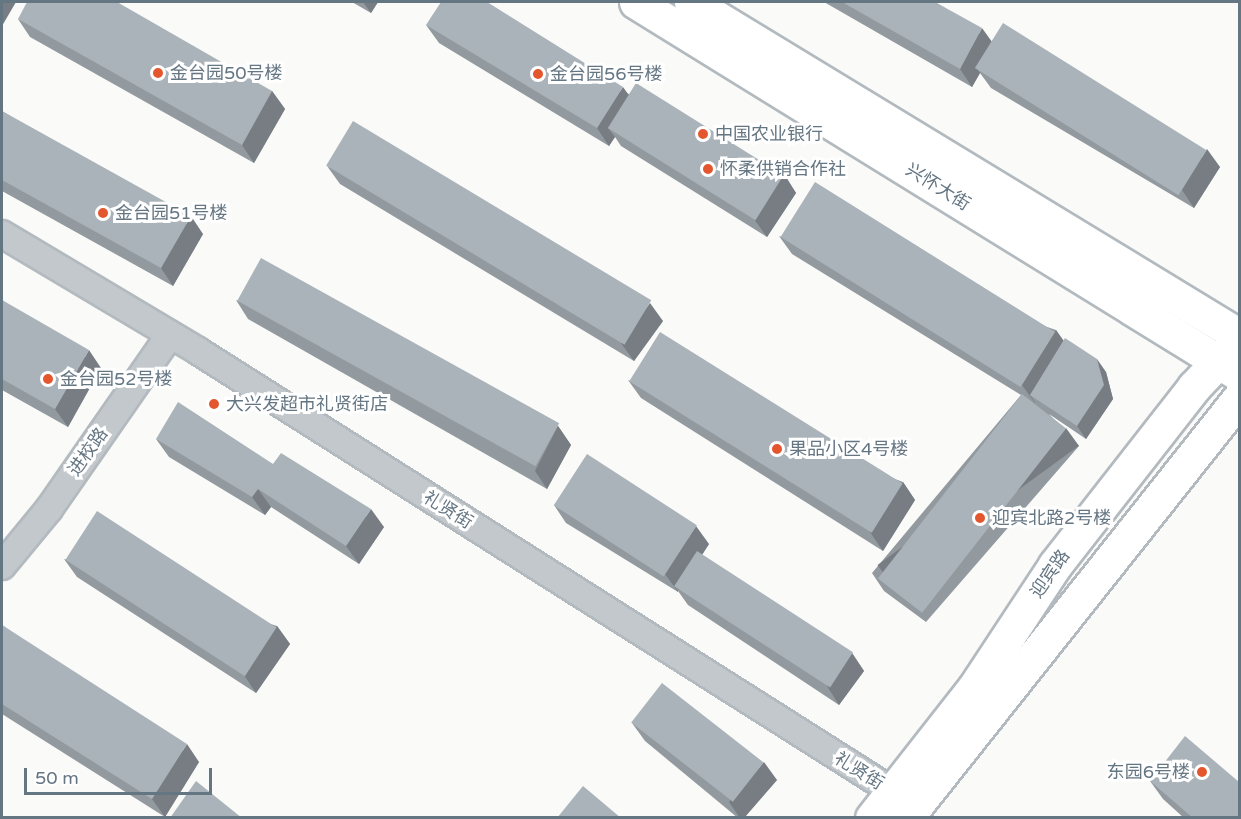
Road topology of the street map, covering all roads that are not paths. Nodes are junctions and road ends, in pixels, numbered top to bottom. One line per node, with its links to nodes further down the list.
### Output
1 (636, 2): 6 (main road, 兴怀大街)
2 (691, 2): 5 (main road, 兴怀大街)
3 (2, 234): 4 (street, 礼贤街)
4 (170, 335): 8 (street, 进校路); 9 (street, 礼贤街)
5 (1239, 338): 6 (main road, 迎宾路)
6 (1228, 369): 9 (main road, 迎宾路)
7 (1239, 397): 9 (main road, 迎宾路)
8 (2, 567)
9 (899, 804): 10 (main road, 迎宾路)
10 (872, 818)

